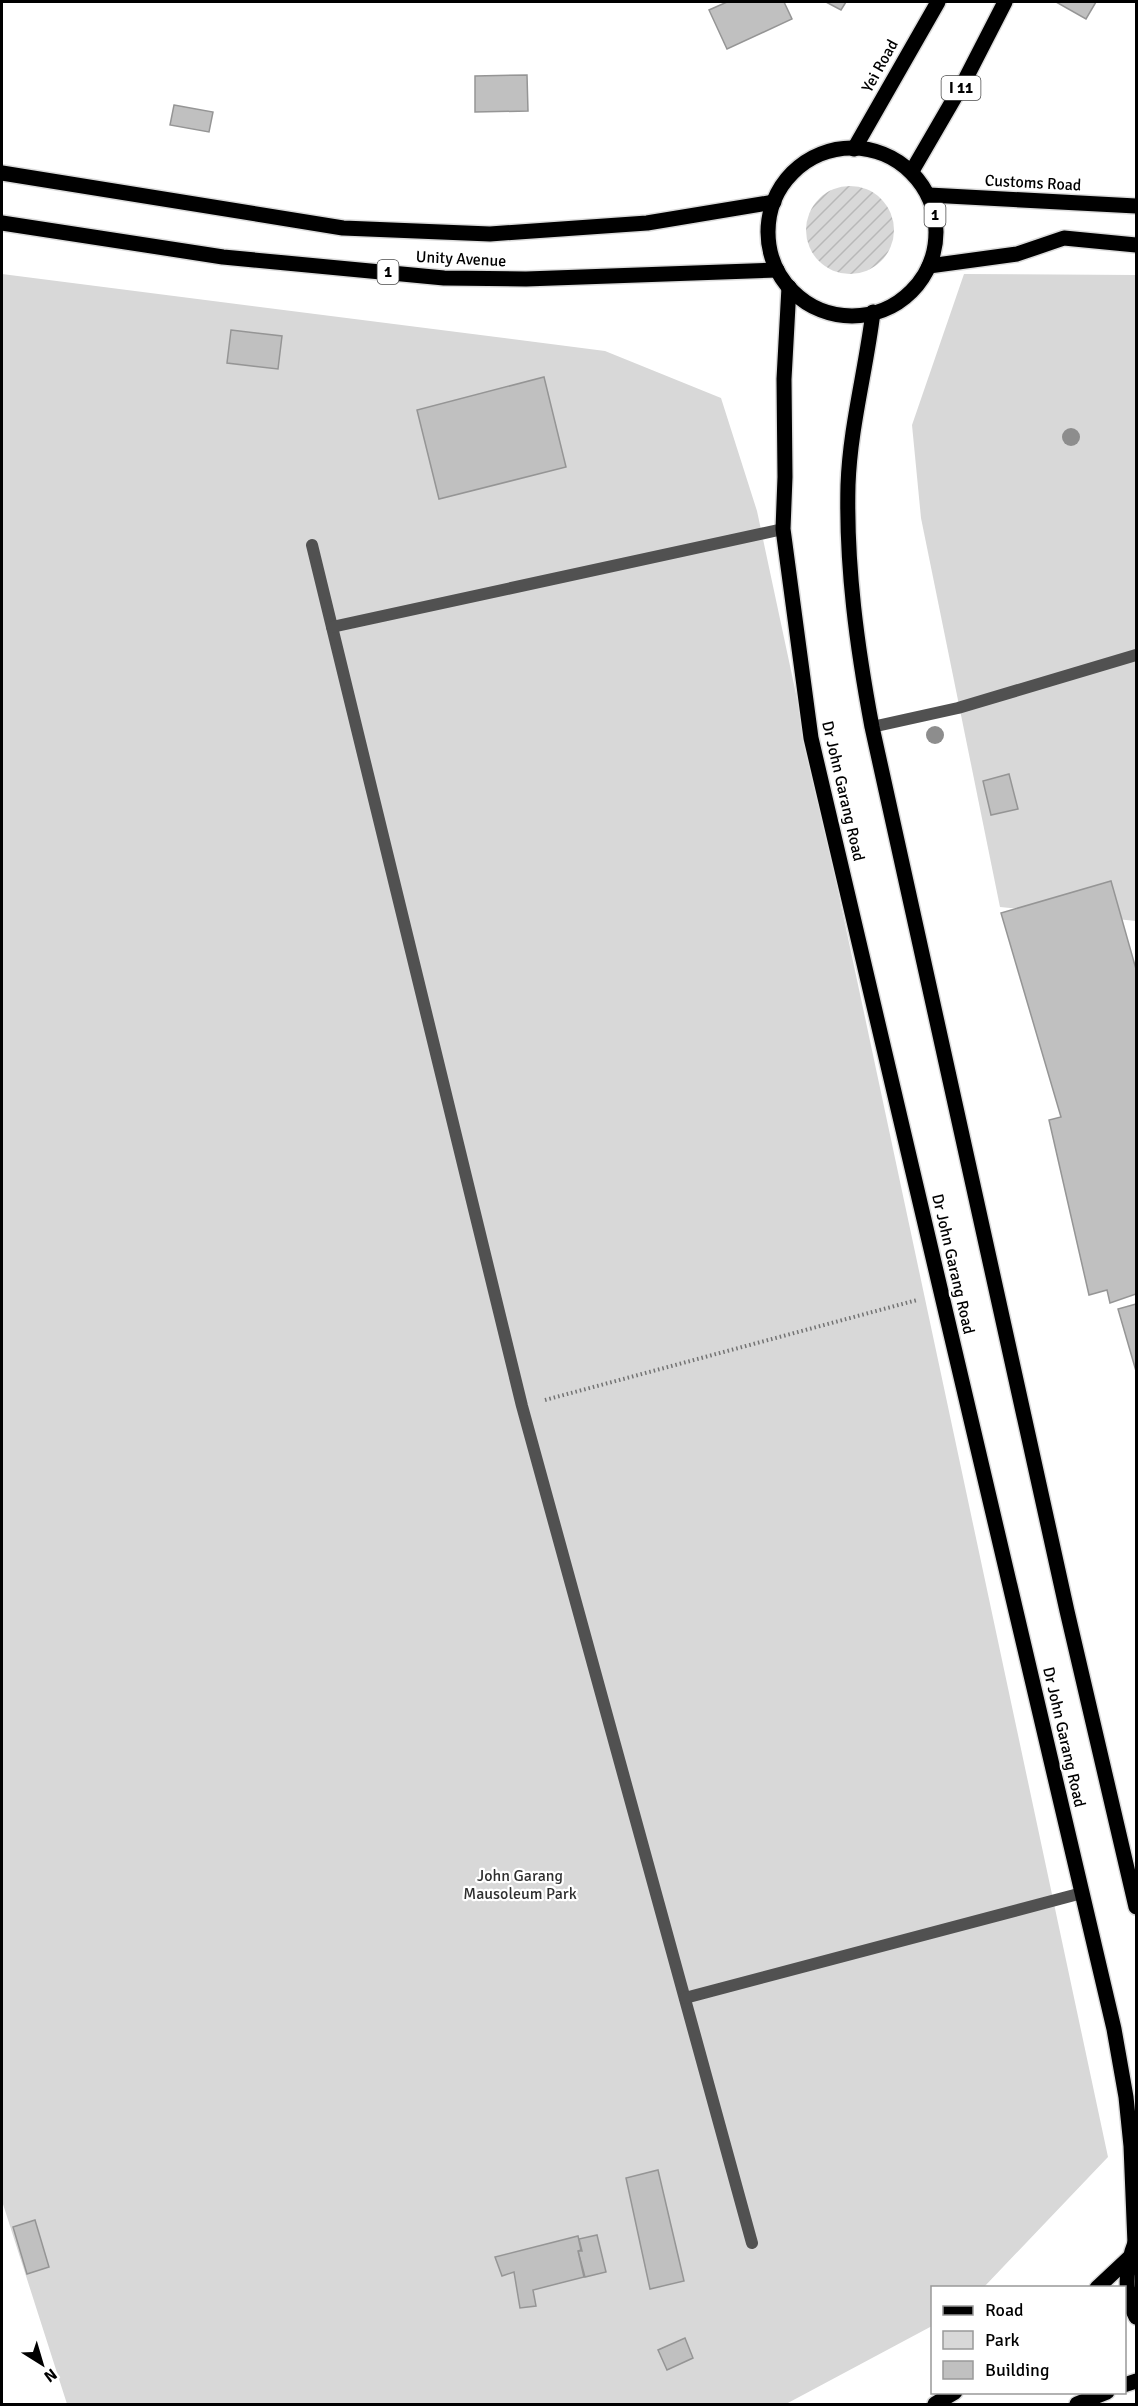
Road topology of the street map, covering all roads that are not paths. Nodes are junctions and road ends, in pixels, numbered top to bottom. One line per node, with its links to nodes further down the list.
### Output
1 (938, 2): 3 (main road, Yei Road)
2 (1005, 2): 4 (main road, I 11)
3 (854, 149): 4 (main road, 1); 7 (main road, 1)
4 (912, 171): 6 (main road, 1)
5 (2, 173): 7 (main road, Unity Avenue)
6 (929, 195): 8 (main road, Customs Road / 1); 11 (main road, 1)
7 (774, 202): 12 (main road, 1)
8 (1137, 206)
9 (2, 223): 12 (main road, Unity Avenue / 1)
10 (1137, 245): 11 (main road)
11 (929, 266): 14 (main road, 1)
12 (777, 270): 13 (main road, 1)
13 (789, 287): 14 (main road, 1); 15 (main road, Dr John Garang Road)
14 (873, 312): 19 (main road, Dr John Garang Road)
15 (783, 529): 17 (lane); 20 (main road, Dr John Garang Road)
16 (312, 545): 17 (lane)
17 (332, 627): 22 (lane)
18 (1137, 655): 19 (lane)
19 (872, 727): 21 (main road, Dr John Garang Road)
20 (1082, 1893): 22 (lane); 24 (main road, Dr John Garang Road)
21 (1137, 1907)
22 (685, 1998): 23 (lane)
23 (752, 2243)
24 (1134, 2247): 25 (main road); 26 (main road, Dr John Garang Road)
25 (1099, 2286)
26 (1137, 2317)
27 (952, 2394): 29 (main road)
28 (1102, 2394): 30 (main road)
29 (935, 2404)
30 (1077, 2404)

